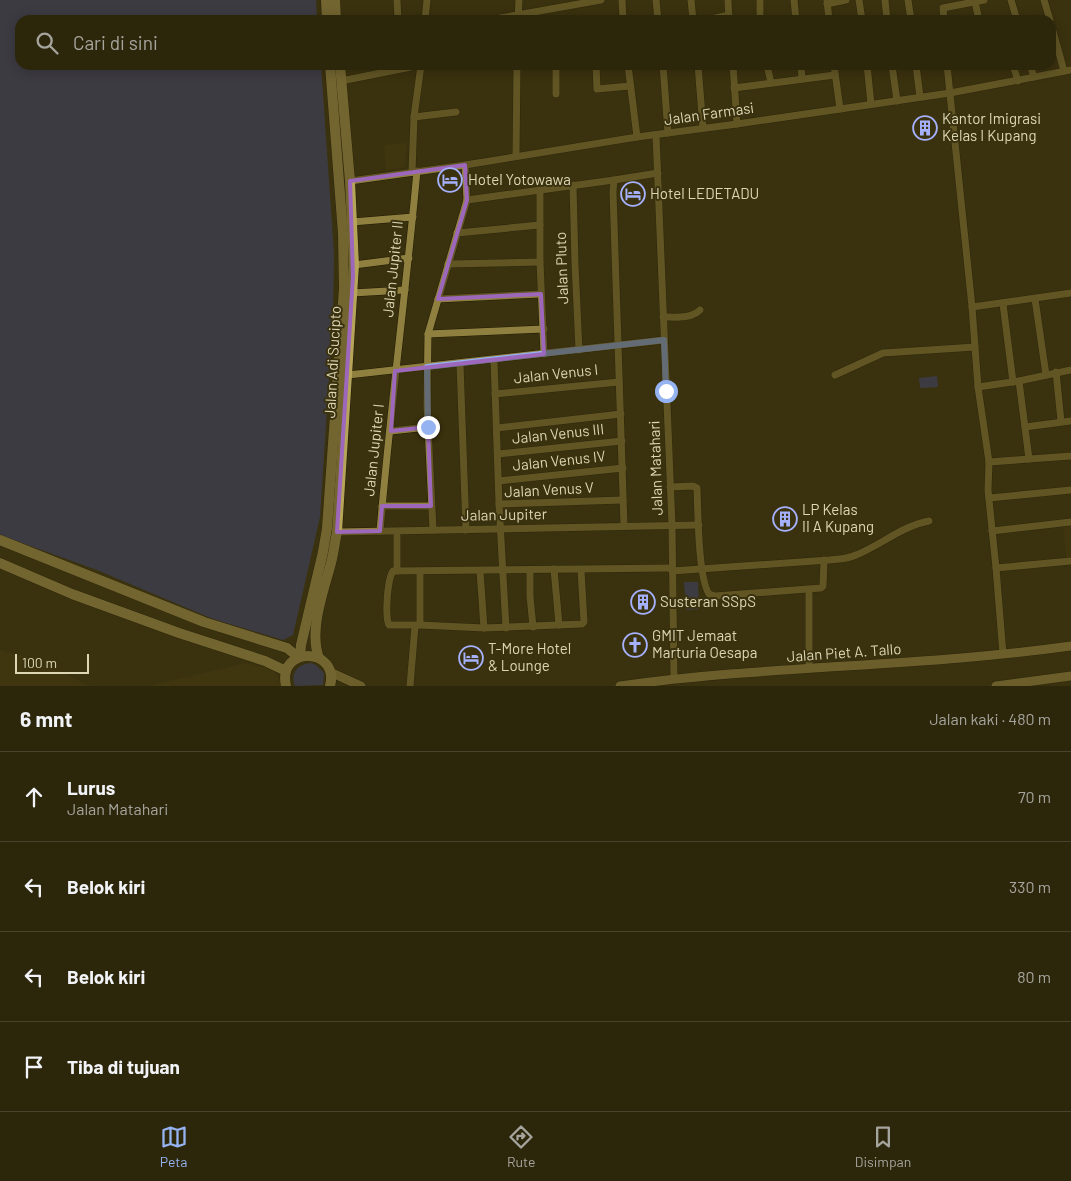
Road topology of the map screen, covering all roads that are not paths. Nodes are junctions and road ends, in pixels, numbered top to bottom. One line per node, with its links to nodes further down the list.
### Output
1 (326, 0): 24 (highway)
2 (335, 0): 25 (highway)
3 (396, 0): 26 (street)
4 (427, 0): 27 (street)
5 (519, 0): 28 (street)
6 (602, 0): 29 (street)
7 (622, 0): 30 (street)
8 (656, 0): 31 (street)
9 (691, 0): 32 (street)
10 (728, 0): 33 (street)
11 (760, 0): 34 (street)
12 (794, 0): 35 (street)
13 (846, 0): 21 (street)
14 (859, 0): 37 (street)
15 (885, 0): 38 (street)
16 (908, 0): 39 (street)
17 (942, 0): 23 (street)
18 (984, 0): 22 (street)
19 (1011, 0): 42 (street)
20 (1044, 0): 43 (street)
21 (827, 2): 36 (street)
22 (975, 2): 23 (street); 41 (street)
23 (943, 8): 40 (street)
24 (327, 15)
25 (336, 15)
26 (398, 15)
27 (426, 15)
28 (518, 15)
29 (528, 15)
30 (624, 15)
31 (658, 15)
32 (693, 15)
33 (729, 15)
34 (760, 15)
35 (796, 15)
36 (828, 15)
37 (861, 15)
38 (886, 15)
39 (910, 15)
40 (944, 15)
41 (978, 15)
42 (1016, 15)
43 (1048, 15)
44 (1056, 37): 65 (street)
45 (330, 70): 118 (highway, Jalan Adi Sucipto)
46 (340, 70): 69 (highway, Jalan Adi Sucipto)
47 (388, 70): 69 (street)
48 (420, 70): 81 (street, Jalan Jupiter II)
49 (517, 70): 87 (street)
50 (556, 70): 75 (street)
51 (596, 70): 72 (street)
52 (628, 70): 72 (street)
53 (662, 70): 84 (street)
54 (698, 70): 83 (street)
55 (732, 70): 73 (street)
56 (768, 70): 71 (street)
57 (801, 70): 68 (street)
58 (834, 70): 66 (street)
59 (868, 70): 78 (street)
60 (893, 70): 77 (street)
61 (917, 70): 76 (street)
62 (948, 70): 74 (street)
63 (1015, 70): 70 (street)
64 (1032, 70): 67 (street)
65 (1069, 72): 67 (street, Jalan Farmasi)
66 (835, 75): 68 (street); 79 (street)
67 (1034, 77): 70 (street, Jalan Farmasi)
68 (802, 79): 71 (street)
69 (341, 81): 92 (highway, Jalan Adi Sucipto)
70 (1018, 81): 74 (street, Jalan Farmasi)
71 (771, 83): 73 (street)
72 (630, 86): 86 (street)
73 (734, 88): 82 (street)
74 (950, 93): 76 (street, Jalan Farmasi); 111 (street)
75 (556, 94)
76 (920, 97): 77 (street, Jalan Farmasi)
77 (897, 100): 78 (street, Jalan Farmasi)
78 (871, 104): 79 (street, Jalan Farmasi)
79 (840, 109): 82 (street, Jalan Farmasi)
80 (456, 112): 81 (street)
81 (414, 117): 89 (street, Jalan Jupiter II)
82 (737, 124): 83 (street, Jalan Farmasi)
83 (703, 128): 84 (street, Jalan Farmasi)
84 (668, 133): 85 (street, Jalan Farmasi)
85 (656, 135): 86 (street, Jalan Farmasi); 90 (street, Jalan Matahari)
86 (636, 137): 87 (street, Jalan Farmasi)
87 (516, 156): 88 (street, Jalan Farmasi)
88 (466, 165): 89 (street, Jalan Farmasi); 95 (street)
89 (415, 171): 92 (street, Jalan Farmasi); 96 (street, Jalan Jupiter II)
90 (658, 173): 91 (street); 113 (street, Jalan Matahari)
91 (614, 180): 93 (street); 117 (street)
92 (350, 181): 97 (highway, Jalan Adi Sucipto)
93 (573, 185): 94 (street); 120 (street, Jalan Pluto)
94 (540, 190): 95 (street); 98 (street)
95 (467, 200): 99 (street)
96 (413, 217): 97 (street); 100 (street, Jalan Jupiter II)
97 (352, 222): 103 (highway, Jalan Adi Sucipto)
98 (540, 225): 99 (street); 101 (street)
99 (457, 233): 102 (street)
100 (409, 258): 103 (street); 104 (street, Jalan Jupiter II)
101 (540, 262): 102 (street); 107 (street)
102 (448, 264): 108 (street)
103 (354, 265): 105 (highway, Jalan Adi Sucipto)
104 (405, 290): 105 (street); 126 (street, Jalan Jupiter II)
105 (352, 293): 118 (highway, Jalan Adi Sucipto)
106 (1071, 293): 109 (street)
107 (541, 294): 108 (street); 114 (street)
108 (438, 299): 115 (street)
109 (1035, 299): 110 (street); 130 (street)
110 (1003, 304): 111 (street); 132 (street)
111 (972, 307): 119 (street)
112 (700, 310): 113 (street)
113 (663, 317): 116 (street, Jalan Matahari)
114 (544, 329): 115 (street); 121 (street)
115 (428, 334): 124 (street)
116 (664, 340): 117 (street); 149 (street, Jalan Matahari)
117 (619, 344): 120 (street); 131 (street)
118 (344, 347): 128 (highway, Jalan Adi Sucipto); 190 (highway, Jalan Adi Sucipto)
119 (975, 347): 129 (street); 133 (street)
120 (579, 350): 121 (street)
121 (544, 354): 122 (street)
122 (494, 360): 123 (street); 134 (street)
123 (460, 364): 124 (street); 163 (street)
124 (427, 367): 126 (street); 138 (street)
125 (1071, 370): 127 (street)
126 (395, 371): 128 (street); 141 (street, Jalan Jupiter I)
127 (1056, 372): 130 (street); 136 (street)
128 (348, 375): 166 (highway, Jalan Adi Sucipto)
129 (835, 375)
130 (1046, 375): 132 (street)
131 (619, 382): 134 (street, Jalan Venus I); 135 (street)
132 (1016, 382): 133 (street); 139 (street)
133 (978, 387): 146 (street)
134 (495, 394): 140 (street)
135 (621, 414): 140 (street); 142 (street)
136 (1061, 421): 137 (street); 139 (street)
137 (1071, 421)
138 (428, 427): 141 (street); 155 (street)
139 (1025, 427): 145 (street)
140 (497, 428): 143 (street)
141 (391, 431): 154 (street, Jalan Jupiter I)
142 (622, 441): 143 (street, Jalan Venus III); 147 (street)
143 (498, 454): 148 (street)
144 (1071, 456): 145 (street)
145 (1028, 459): 146 (street)
146 (989, 462): 151 (street)
147 (623, 468): 148 (street, Jalan Venus IV); 152 (street)
148 (499, 481): 153 (street)
149 (670, 487): 158 (street, Jalan Matahari); 159 (street)
150 (1071, 490): 151 (street)
151 (989, 498): 165 (street)
152 (623, 500): 153 (street, Jalan Venus V); 160 (street)
153 (499, 504): 161 (street, Jalan Venus V)
154 (382, 506): 155 (street); 164 (street, Jalan Jupiter I)
155 (431, 506): 162 (street)
156 (929, 521): 169 (street)
157 (1071, 522): 165 (street)
158 (672, 525): 159 (street, Jalan Jupiter); 160 (street, Jalan Jupiter); 173 (street, Jalan Matahari)
159 (699, 525): 174 (street)
160 (624, 526): 161 (street, Jalan Jupiter)
161 (501, 529): 163 (street, Jalan Jupiter); 177 (street, Jalan Venus V)
162 (433, 530): 163 (street, Jalan Jupiter); 164 (street, Jalan Jupiter)
163 (466, 530)
164 (380, 531): 166 (street, Jalan Jupiter)
165 (992, 531): 172 (street)
166 (336, 532): 191 (highway, Jalan Adi Sucipto)
167 (397, 536): 175 (street)
168 (0, 540): 190 (highway)
169 (824, 560): 174 (street); 182 (street)
170 (1071, 561): 172 (street)
171 (0, 563): 193 (highway)
172 (996, 568): 189 (street)
173 (672, 569): 174 (street); 180 (street); 196 (street, Jalan Matahari)
174 (702, 569): 182 (street)
175 (398, 570): 181 (street); 183 (street)
176 (480, 570): 177 (street); 181 (street); 186 (street)
177 (503, 570): 178 (street); 187 (street, Jalan Venus V)
178 (530, 570): 179 (street); 185 (street)
179 (554, 570): 180 (street); 184 (street)
180 (581, 570): 184 (street)
181 (420, 571): 183 (street)
182 (810, 590): 192 (street)
183 (418, 625): 186 (street); 200 (street)
184 (558, 625): 185 (street)
185 (533, 626): 187 (street)
186 (484, 628): 187 (street)
187 (506, 628)
188 (1071, 646): 189 (main road, Jalan Piet A. Tallo)
189 (1003, 654): 192 (main road, Jalan Piet A. Tallo)
190 (299, 657): 191 (highway); 193 (highway)
191 (318, 658): 194 (highway)
192 (809, 669): 196 (main road, Jalan Piet A. Tallo)
193 (286, 671): 197 (highway)
194 (330, 672): 198 (highway); 199 (main road)
195 (1071, 676): 202 (main road)
196 (674, 679): 201 (main road, Jalan Piet A. Tallo)
197 (286, 686)
198 (330, 686)
199 (361, 686)
200 (410, 686)
201 (620, 686)
202 (996, 686)

